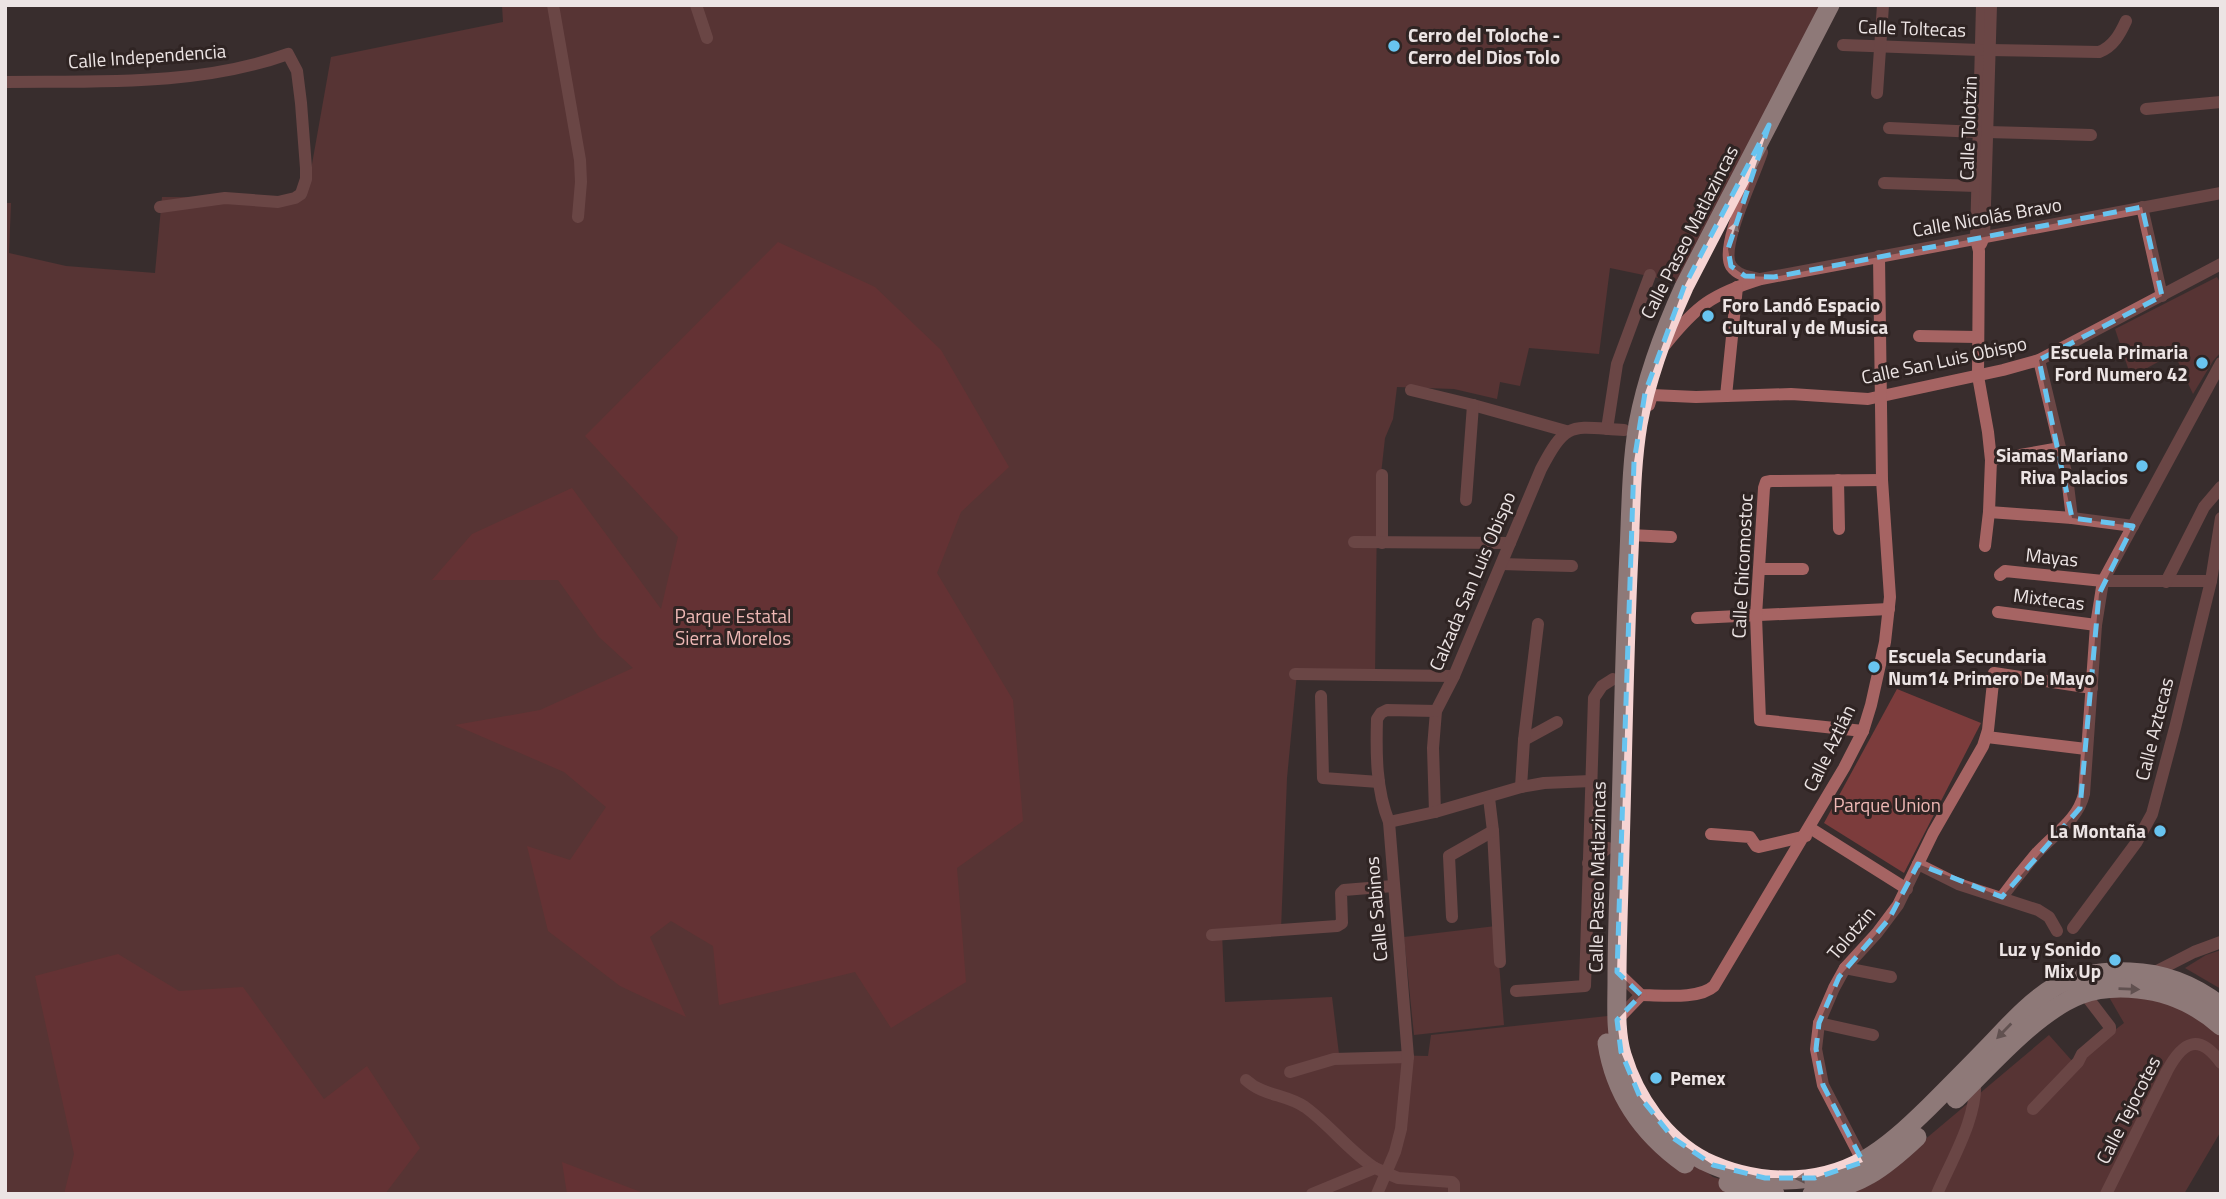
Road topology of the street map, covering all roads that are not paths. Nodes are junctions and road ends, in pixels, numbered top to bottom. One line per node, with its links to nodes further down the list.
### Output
1 (553, 5): 26 (street)
2 (696, 5): 9 (street)
3 (1818, 5): 44 (highway, Calle Paseo Matlazincas)
4 (1830, 5): 17 (highway, Calle Paseo Matlazincas)
5 (1883, 5): 11 (street)
6 (1982, 5): 12 (street, Calle Tolotzin)
7 (1991, 5): 12 (street, Calle Tolotzin)
8 (2126, 21): 12 (street, Calle Toltecas)
9 (707, 38)
10 (1843, 45): 11 (street, Calle Toltecas)
11 (1881, 47): 12 (street, Calle Toltecas); 14 (street)
12 (1985, 50): 19 (street, Calle Tolotzin)
13 (5, 82): 24 (street, Calle Independencia)
14 (1877, 93)
15 (2221, 102): 16 (street)
16 (2146, 109)
17 (1769, 125): 31 (street, one-way to 17); 36 (highway, Calle Paseo Matlazincas)
18 (1889, 128): 19 (street)
19 (1982, 132): 20 (street); 22 (street, Calle Tolotzin); 27 (street, Calle Tolotzin)
20 (2091, 135)
21 (1884, 183): 22 (street)
22 (1977, 186): 27 (street, Calle Tolotzin)
23 (2221, 193): 25 (street, Calle Nicolás Bravo)
24 (160, 207)
25 (2142, 207): 27 (street, Calle Nicolás Bravo); 33 (street)
26 (578, 217)
27 (1980, 242): 28 (street, Calle Nicolás Bravo); 35 (street, Calle Tolotzin)
28 (1879, 256): 31 (street, Calle Nicolás Bravo); 42 (street, Calle Aztlán)
29 (2221, 264): 33 (street, Calle San Luis Obispo)
30 (1650, 275): 44 (street)
31 (1761, 279): 32 (street, Calle Nicolás Bravo)
32 (1737, 286): 36 (street, Calle Nicolás Bravo); 41 (street)
33 (2162, 296): 37 (street, Calle San Luis Obispo)
34 (1919, 336): 35 (street)
35 (1977, 337): 39 (street, Calle Tolotzin)
36 (1656, 357): 58 (highway, Calle Paseo Matlazincas)
37 (2039, 360): 39 (street, Calle San Luis Obispo); 46 (street)
38 (2221, 363): 56 (street)
39 (1978, 376): 42 (street, Calle San Luis Obispo); 47 (street, Calle Tolotzin)
40 (1411, 390): 43 (street)
41 (1726, 396): 42 (street, Calle San Luis Obispo); 58 (street, Calle San Luis Obispo)
42 (1880, 398): 50 (street, Calle Aztlán)
43 (1474, 405): 45 (street); 52 (street)
44 (1616, 430): 45 (street); 80 (highway, Calle Paseo Matlazincas)
45 (1566, 431): 62 (street, Calzada San Luis Obispo)
46 (2060, 448): 47 (street); 54 (street)
47 (1991, 460): 53 (street, Calle Tolotzin)
48 (1382, 475): 61 (street)
49 (1838, 480): 50 (street, Calle Chicomostoc); 57 (street); 66 (street, Calle Chicomostoc)
50 (1882, 480): 72 (street, Calle Aztlán)
51 (2221, 488): 71 (street)
52 (1466, 500)
53 (1989, 512): 54 (street); 63 (street, Calle Tolotzin)
54 (2073, 518): 56 (street)
55 (2221, 518): 70 (street, Calle Aztecas)
56 (2133, 526): 69 (street)
57 (1839, 529)
58 (1634, 535): 59 (street); 111 (highway, Calle Paseo Matlazincas)
59 (1671, 537)
60 (1354, 542): 61 (street)
61 (1382, 543): 62 (street)
62 (1510, 543): 64 (street, Calzada San Luis Obispo)
63 (1985, 546)
64 (1502, 564): 65 (street); 79 (street, Calzada San Luis Obispo)
65 (1572, 566)
66 (1759, 569): 67 (street); 74 (street, Calle Chicomostoc)
67 (1803, 569)
68 (2000, 575): 69 (street, Mayas)
69 (2103, 581): 71 (street, Mayas); 77 (street)
70 (2211, 581): 71 (street, Mayas); 105 (street, Calle Aztecas)
71 (2166, 582)
72 (1889, 609): 74 (street); 85 (street, Calle Aztlán)
73 (1998, 612): 77 (street, Mixtecas)
74 (1756, 616): 75 (street); 85 (street, Calle Chicomostoc)
75 (1697, 618)
76 (1538, 624): 87 (street)
77 (2096, 625): 81 (street)
78 (1295, 674): 79 (street)
79 (1454, 676): 83 (street, Calzada San Luis Obispo)
80 (1613, 679): 89 (street); 98 (highway, Calle Paseo Matlazincas)
81 (2092, 688): 86 (street); 88 (street)
82 (1321, 696): 90 (street)
83 (1436, 711): 90 (street, Calle Sabinos); 93 (street, Calzada San Luis Obispo)
84 (1557, 722): 87 (street)
85 (1863, 731): 96 (street, Calle Aztlán)
86 (1987, 737): 88 (street); 100 (street, Tolotzin)
87 (1524, 740): 91 (street)
88 (2086, 749): 103 (street)
89 (1591, 780): 91 (street); 99 (street)
90 (1378, 782): 94 (street, Calle Sabinos)
91 (1521, 788): 92 (street)
92 (1489, 798): 93 (street); 95 (street)
93 (1435, 812): 94 (street)
94 (1389, 822): 101 (street, Calle Sabinos)
95 (1493, 831): 104 (street); 109 (street)
96 (1808, 832): 97 (street); 102 (street); 116 (street, Calle Aztlán)
97 (1711, 834)
98 (1608, 848): 99 (street); 135 (highway, Calle Paseo Matlazincas)
99 (1588, 863): 114 (street)
100 (1918, 864): 102 (street, Tolotzin); 103 (street)
101 (1392, 886): 107 (street); 122 (street, Calle Sabinos)
102 (1907, 889): 110 (street, Tolotzin)
103 (2002, 897): 106 (street)
104 (1452, 917)
105 (2073, 928)
106 (2057, 931)
107 (1212, 935)
108 (2221, 942): 112 (street)
109 (1500, 962)
110 (1845, 968): 113 (street); 119 (street, Tolotzin)
111 (1617, 972): 116 (street); 118 (highway, Calle Paseo Matlazincas)
112 (2151, 974): 117 (highway, Calle Paseo Matlazincas); 125 (highway, Calle Paseo Matlazincas, one-way to 125)
113 (1891, 977)
114 (1516, 990)
115 (2084, 993): 120 (highway, Calle Paseo Matlazincas, one-way to 120); 125 (highway, Calle Paseo Matlazincas); 127 (street)
116 (1641, 995): 118 (street)
117 (2221, 1006)
118 (1617, 1020): 128 (highway, Calle Paseo Matlazincas, one-way to 118)
119 (1819, 1023): 121 (street); 128 (street, Tolotzin)
120 (2221, 1026)
121 (1872, 1035)
122 (1408, 1057): 124 (street); 129 (street, Calle Sabinos)
123 (2221, 1063): 138 (street, Calle Tejocotes)
124 (1290, 1072)
125 (1973, 1073): 128 (highway, Calle Paseo Matlazincas); 136 (highway, Calle Paseo Matlazincas); 137 (street)
126 (1246, 1080): 129 (street)
127 (2033, 1109)
128 (1863, 1162)
129 (1381, 1171): 130 (street); 132 (street); 133 (street, Calle Sabinos)
130 (1415, 1179): 131 (street); 134 (street)
131 (1454, 1190)
132 (1312, 1194)
133 (1377, 1194)
134 (1414, 1194)
135 (1775, 1194)
136 (1812, 1194)
137 (1937, 1194)
138 (2106, 1194)

